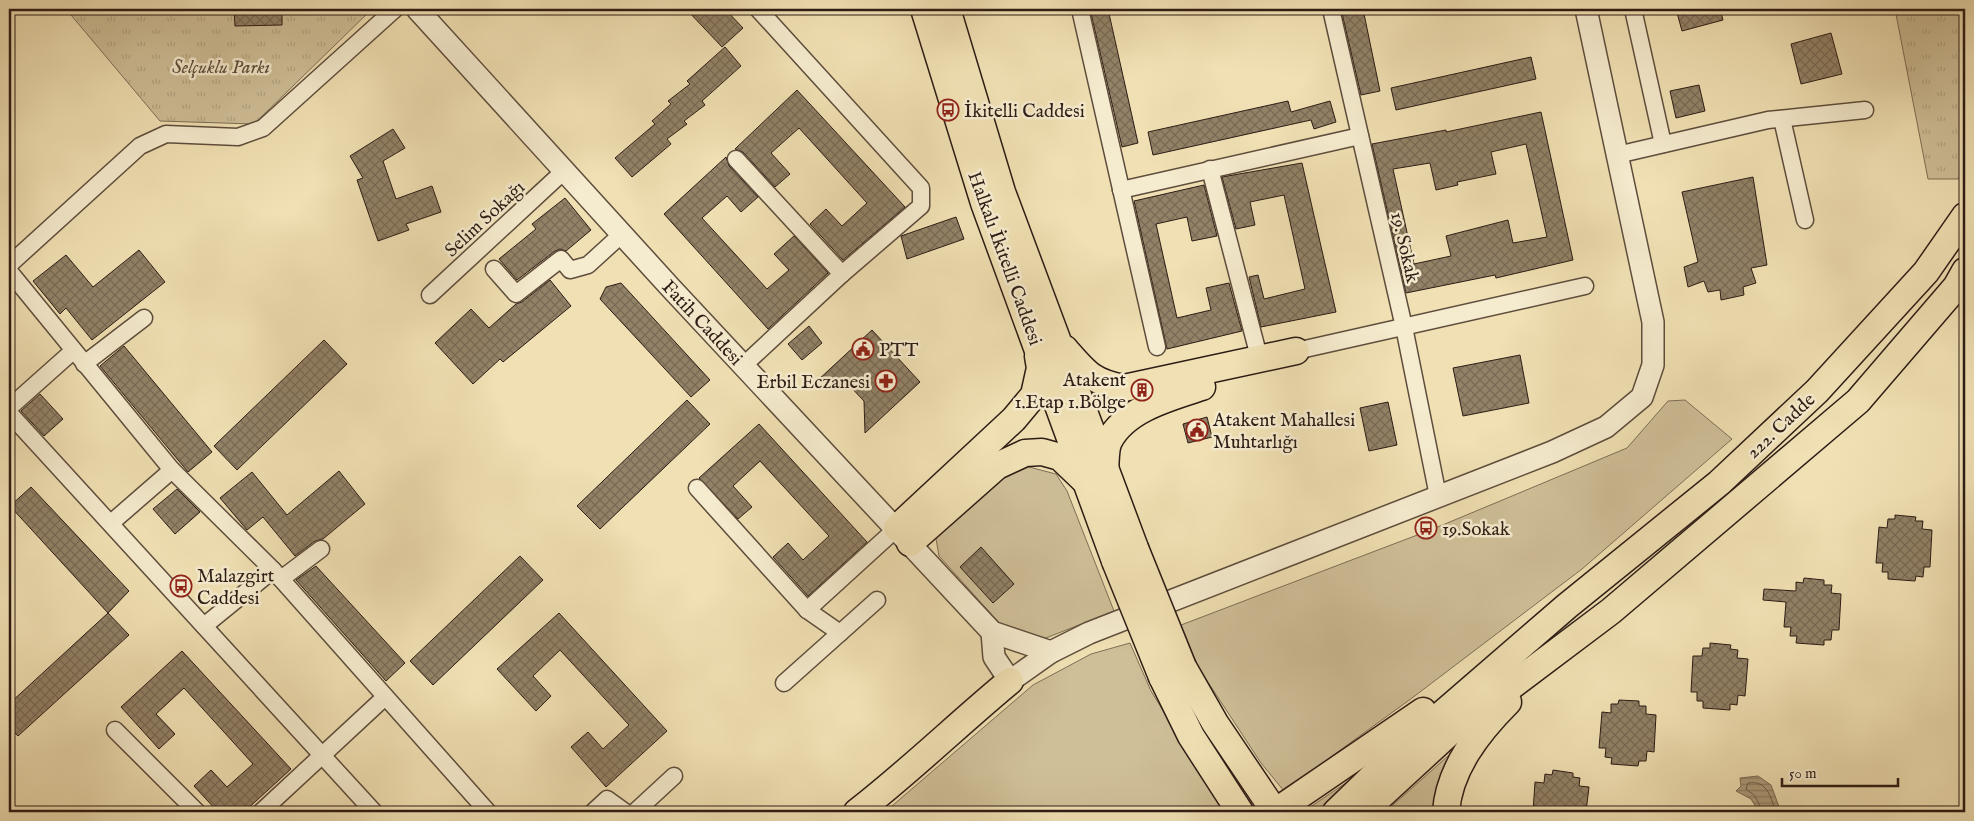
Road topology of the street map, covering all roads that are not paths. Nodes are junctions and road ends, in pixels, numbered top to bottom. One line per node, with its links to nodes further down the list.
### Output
1 (395, 9): 22 (street)
2 (417, 9): 17 (street, Fatih Caddesi)
3 (758, 9): 26 (street)
4 (924, 9): 31 (main road, Halkalı İkitelli Caddesi)
5 (947, 9): 31 (main road, Halkalı İkitelli Caddesi)
6 (1080, 9): 18 (street)
7 (1331, 9): 12 (street, 19. Sokak)
8 (1586, 9): 14 (street)
9 (1633, 9): 13 (street)
10 (1865, 110): 11 (street)
11 (1782, 119): 13 (street); 20 (street)
12 (1360, 136): 16 (street); 30 (street, 19. Sokak)
13 (1663, 144): 14 (street)
14 (1617, 155): 43 (street)
15 (736, 159): 26 (street)
16 (1210, 169): 18 (street); 35 (street)
17 (565, 170): 21 (street, Fatih Caddesi); 28 (street, Selim Sokağı)
18 (1122, 190): 32 (street)
19 (1965, 216): 49 (main road, 222. Cadde)
20 (1805, 220)
21 (622, 234): 23 (street); 37 (street, Fatih Caddesi)
22 (9, 265)
23 (494, 269)
24 (9, 271): 33 (street)
25 (1965, 271): 55 (main road, 222. Cadde)
26 (842, 274): 37 (street)
27 (1585, 286): 30 (street)
28 (430, 295)
29 (144, 318): 36 (street)
30 (1404, 327): 34 (street); 43 (street, 19. Sokak)
31 (1047, 343): 35 (main road); 41 (main road, Halkalı İkitelli Caddesi); 45 (main road)
32 (1157, 347)
33 (73, 351): 36 (street); 38 (street)
34 (1296, 351): 35 (main road); 41 (main road)
35 (1259, 357)
36 (84, 364): 40 (street)
37 (744, 365): 45 (street, Fatih Caddesi)
38 (9, 408)
39 (9, 413): 44 (street)
40 (172, 470): 44 (street); 47 (street)
41 (1096, 477): 45 (main road); 56 (main road, Halkalı İkitelli Caddesi, bridge)
42 (697, 488): 50 (street)
43 (1438, 496): 54 (street)
44 (111, 523): 51 (street)
45 (904, 536): 50 (street); 52 (street, Fatih Caddesi)
46 (321, 549): 47 (street)
47 (276, 574): 51 (street); 59 (street)
48 (877, 600): 53 (street)
49 (1567, 606): 72 (main road); 73 (main road)
50 (808, 610): 53 (street)
51 (204, 626): 61 (street)
52 (992, 632): 54 (street); 57 (street)
53 (840, 633): 58 (street)
54 (1051, 652): 57 (street)
55 (1558, 652): 74 (main road); 75 (main road)
56 (1173, 672): 63 (main road); 72 (main road)
57 (1010, 681): 71 (main road)
58 (784, 682)
59 (385, 697): 61 (street); 67 (street)
60 (115, 730): 64 (street)
61 (322, 756): 65 (street); 66 (street)
62 (674, 776): 70 (street)
63 (1238, 809)
64 (197, 812)
65 (261, 812)
66 (374, 812)
67 (488, 812)
68 (593, 812): 69 (street)
69 (625, 812)
70 (635, 812)
71 (856, 812)
72 (1275, 812)
73 (1336, 812)
74 (1363, 812)
75 (1446, 812)

